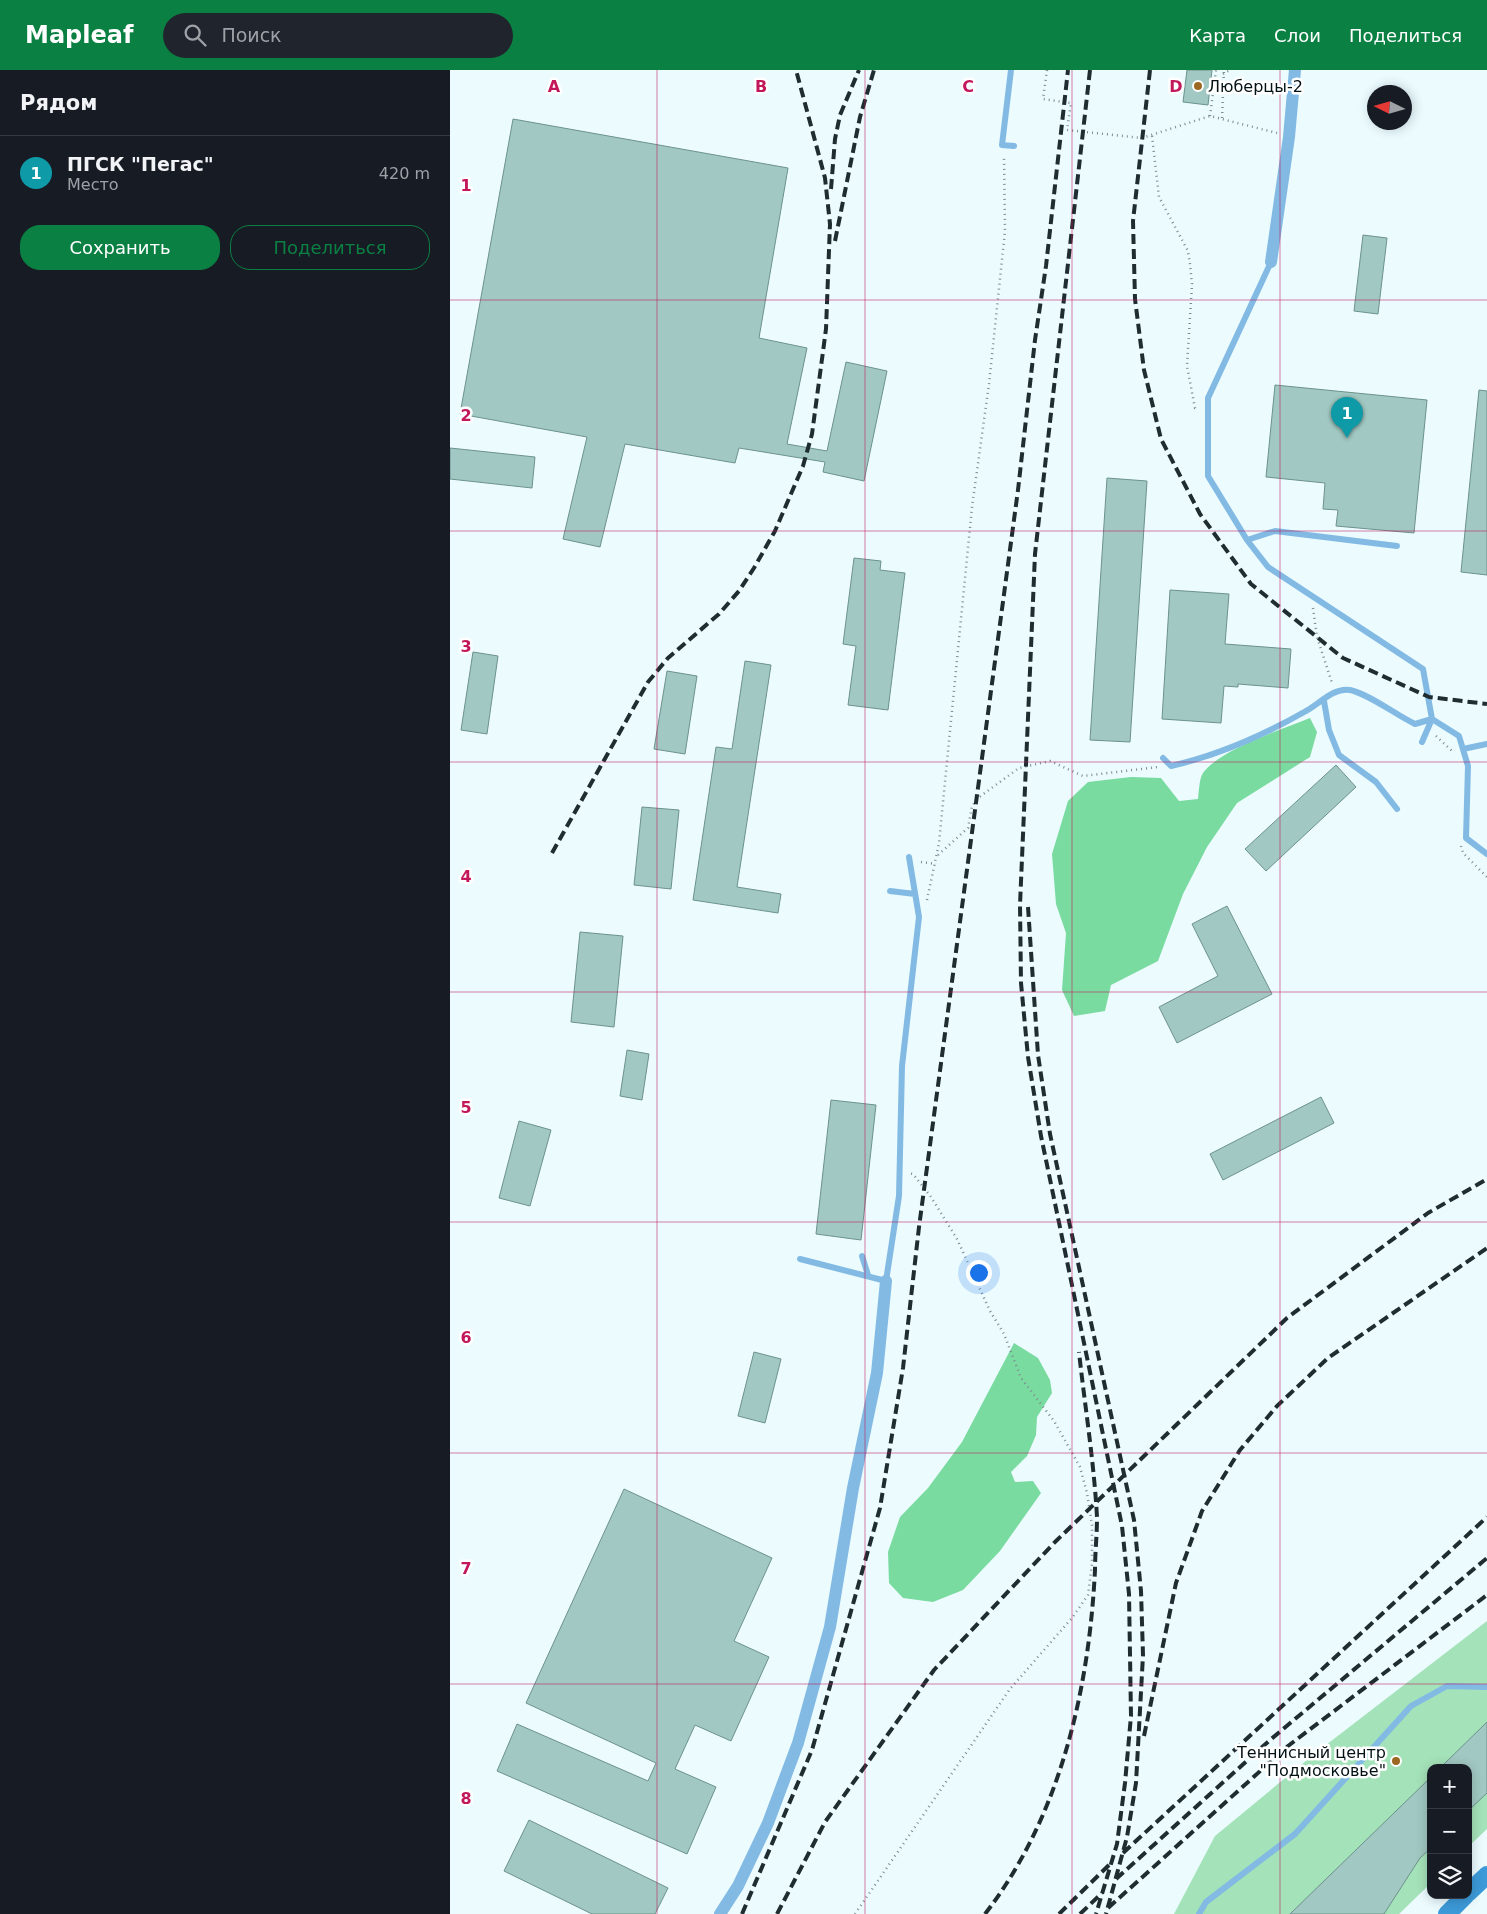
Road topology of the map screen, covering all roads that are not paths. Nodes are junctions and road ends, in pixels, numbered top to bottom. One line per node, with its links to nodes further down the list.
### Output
1 (1011, 70): 3 (lane)
2 (1294, 70): 4 (street)
3 (1014, 146)
4 (1271, 262): 5 (lane)
5 (1247, 540): 6 (lane); 8 (lane)
6 (1397, 546)
7 (1324, 701): 8 (lane); 12 (lane); 13 (lane)
8 (1432, 719): 9 (lane); 11 (lane)
9 (1422, 742)
10 (1487, 744): 11 (lane)
11 (1463, 749): 14 (lane)
12 (1163, 758)
13 (1397, 809)
14 (1487, 854)
15 (909, 859): 17 (lane)
16 (890, 891): 17 (lane)
17 (915, 894): 21 (lane)
18 (862, 1256): 20 (lane)
19 (800, 1259): 20 (lane)
20 (868, 1276): 21 (lane)
21 (886, 1281): 25 (street)
22 (1487, 1687): 26 (lane)
23 (1487, 1874): 24 (main road)
24 (1472, 1888)
25 (720, 1914)
26 (1199, 1914)

